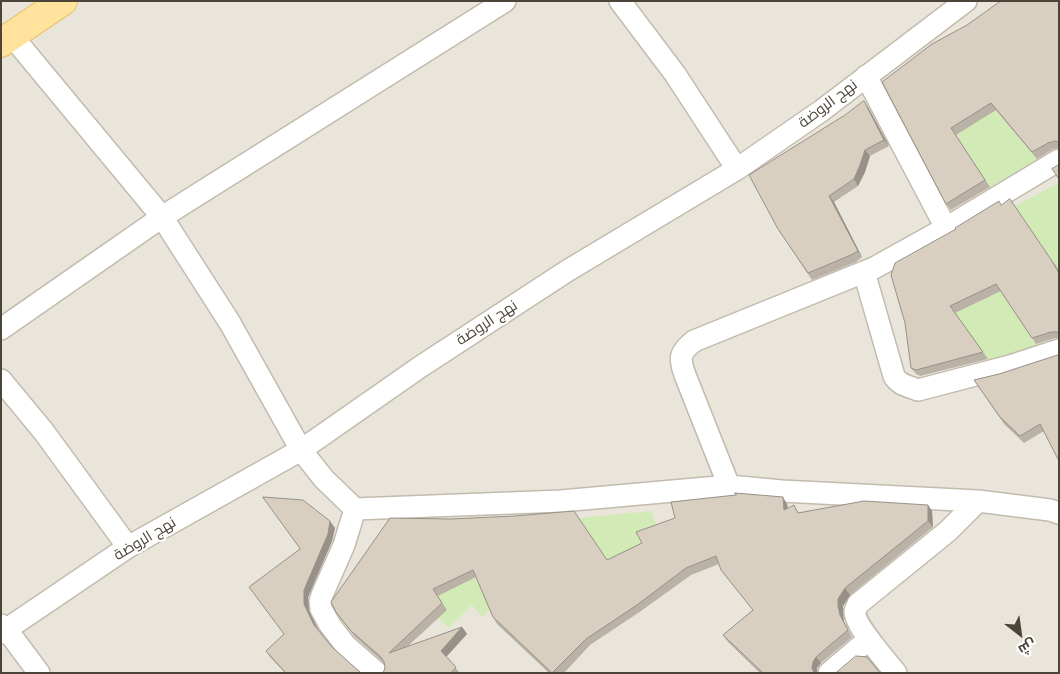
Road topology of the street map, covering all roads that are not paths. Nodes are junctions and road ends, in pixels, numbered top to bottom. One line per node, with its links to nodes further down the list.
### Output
1 (63, 1): 5 (main road)
2 (505, 1): 9 (street)
3 (620, 1): 8 (street)
4 (966, 1): 6 (street, نهج الروضة)
5 (6, 39): 9 (street)
6 (866, 76): 8 (street, نهج الروضة); 10 (street)
7 (1059, 160): 10 (street)
8 (737, 169): 15 (street, نهج الروضة)
9 (162, 217): 12 (street); 15 (street)
10 (946, 228): 11 (street)
11 (864, 272): 13 (street); 16 (street)
12 (1, 329)
13 (1059, 350)
14 (1, 380): 20 (street)
15 (301, 450): 18 (street); 20 (street, نهج الروضة)
16 (729, 486): 17 (street); 18 (street)
17 (978, 501): 19 (street); 22 (street)
18 (355, 509): 24 (street)
19 (1056, 509)
20 (128, 547): 21 (street, نهج الروضة)
21 (3, 629): 23 (street)
22 (869, 639): 25 (street); 26 (street)
23 (39, 673)
24 (377, 673)
25 (829, 673)
26 (896, 673)

